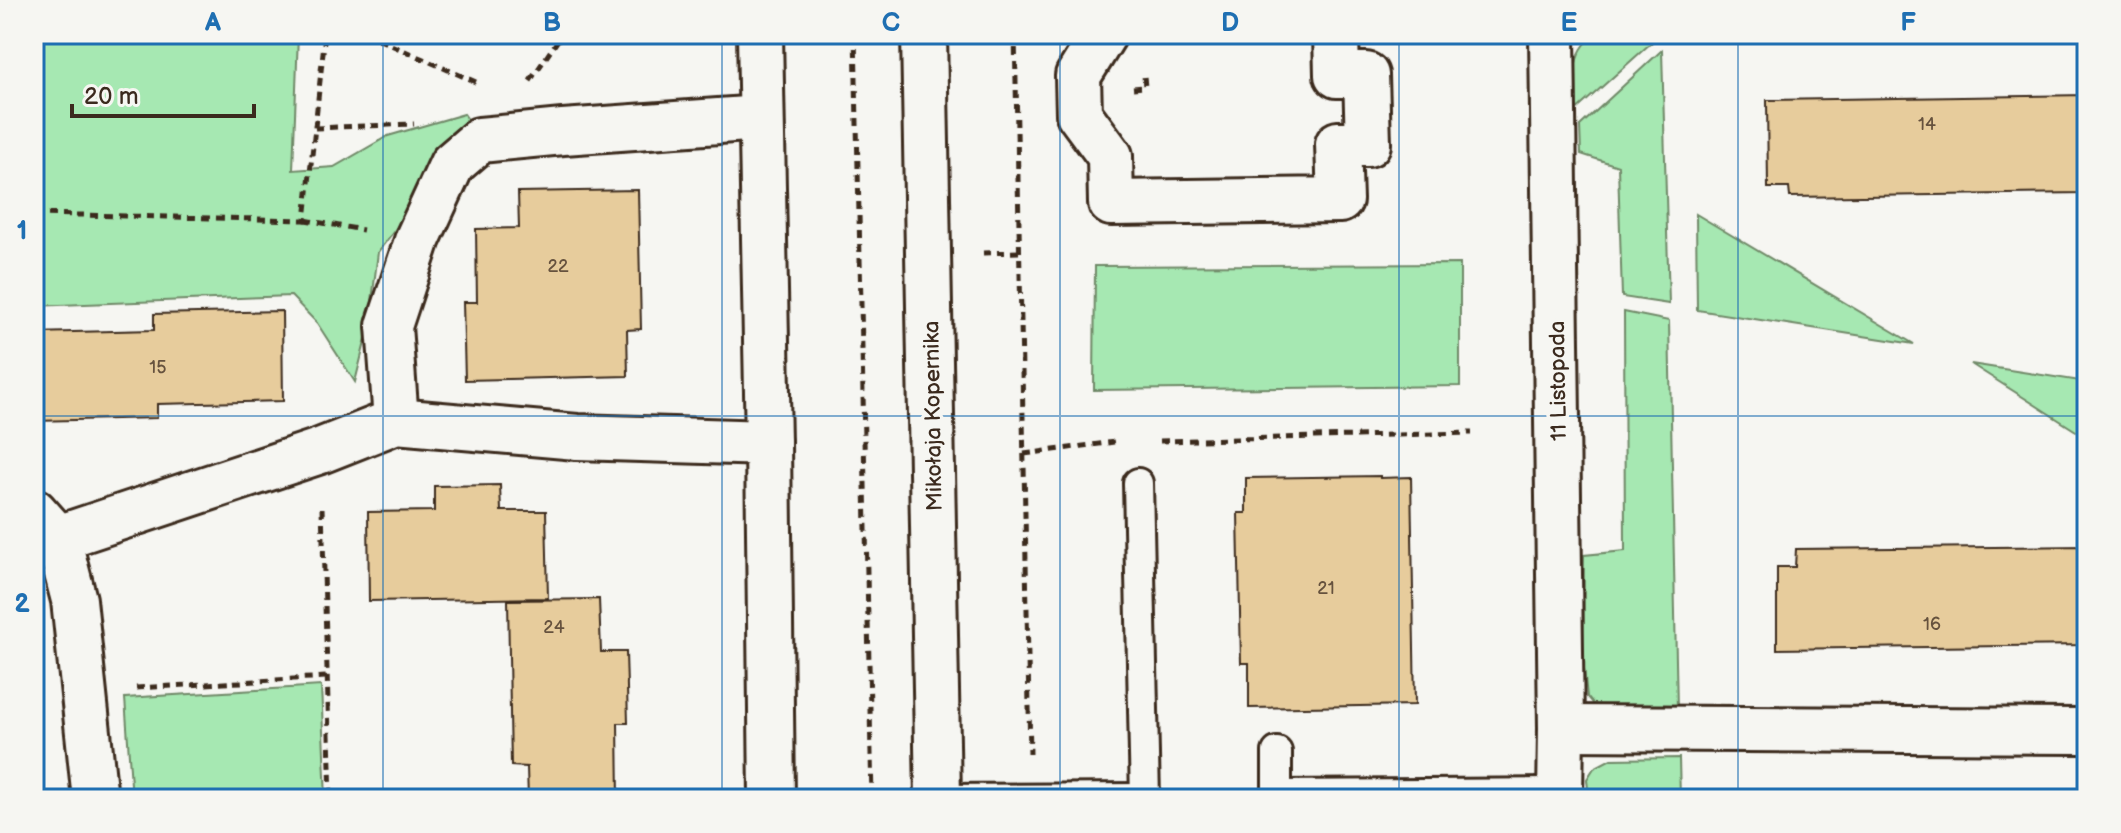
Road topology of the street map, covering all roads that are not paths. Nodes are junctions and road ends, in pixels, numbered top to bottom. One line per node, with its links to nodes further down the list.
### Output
1 (760, 34): 6 (street)
2 (924, 34): 18 (street, Mikołaja Kopernika)
3 (1104, 34): 4 (street)
4 (1336, 34)
5 (1552, 34): 11 (street, 11 Listopada)
6 (761, 118): 7 (street); 8 (street)
7 (396, 421): 8 (street); 10 (street)
8 (768, 443): 17 (street)
9 (1138, 483): 15 (lane)
10 (46, 524): 16 (street)
11 (1561, 728): 12 (street); 14 (street, 11 Listopada)
12 (2087, 731)
13 (1277, 752): 14 (lane)
14 (1560, 796)
15 (1145, 798): 18 (lane)
16 (95, 799)
17 (772, 799)
18 (938, 799)

